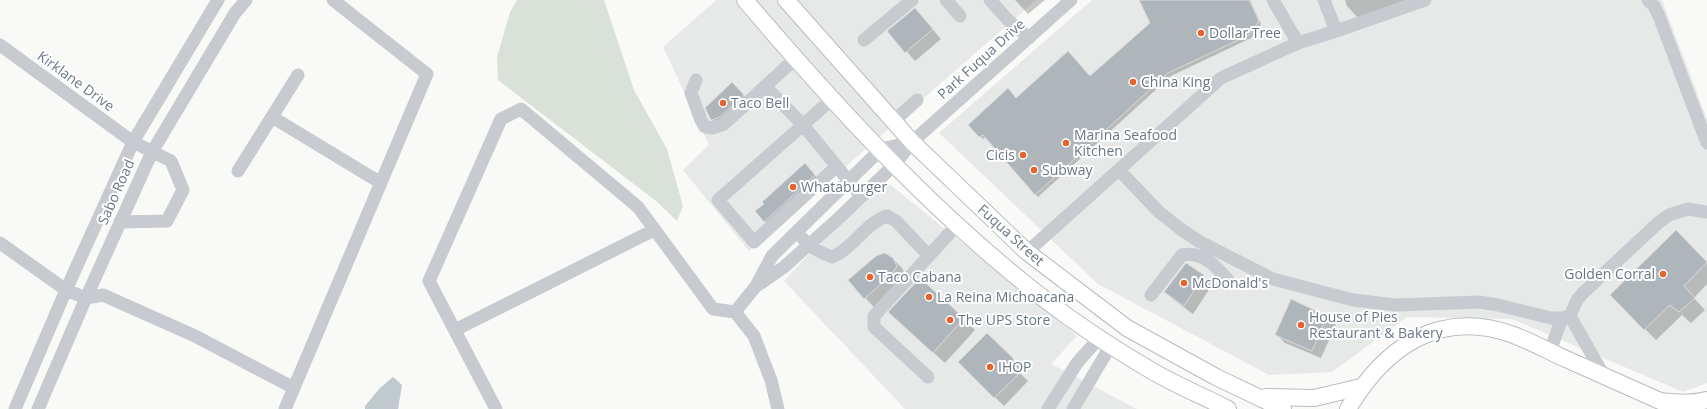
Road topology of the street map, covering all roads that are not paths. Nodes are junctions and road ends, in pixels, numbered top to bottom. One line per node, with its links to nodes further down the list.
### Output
1 (217, 0): 14 (street); 30 (street, Sabo Road)
2 (246, 0): 14 (street, Sabo Road)
3 (333, 0): 40 (street)
4 (745, 0): 21 (main road, Fuqua Street)
5 (786, 0): 28 (main road, Fuqua Street)
6 (912, 0): 18 (street)
7 (946, 0): 15 (street)
8 (990, 0): 17 (street)
9 (1071, 0): 17 (street, Park Fuqua Drive)
10 (1273, 0): 19 (street)
11 (1324, 0): 16 (street)
12 (1425, 0): 16 (street)
13 (1648, 0): 32 (street)
14 (235, 13): 34 (street, Sabo Road)
15 (960, 16)
16 (1336, 31): 19 (street)
17 (1029, 38): 31 (street, Park Fuqua Drive)
18 (864, 40)
19 (1298, 42): 38 (street)
20 (0, 45): 30 (street, Kirklane Drive)
21 (796, 58): 24 (street); 25 (main road, Fuqua Street)
22 (298, 75): 27 (street)
23 (696, 80): 24 (street)
24 (765, 86): 29 (street)
25 (833, 98): 29 (street); 33 (main road, Fuqua Street)
26 (917, 100): 28 (street)
27 (272, 117): 37 (street); 40 (street)
28 (894, 121): 31 (main road, Fuqua Street)
29 (803, 124): 36 (street); 36 (street)
30 (133, 142): 34 (street, Kirklane Drive); 54 (street, Sabo Road)
31 (912, 142): 33 (street, Park Fuqua Drive); 35 (street, Park Fuqua Drive); 49 (main road, Fuqua Street)
32 (1707, 143)
33 (881, 149): 35 (main road, Fuqua Street); 39 (street)
34 (152, 152): 43 (street, Sabo Road); 43 (street, Kirklane Drive)
35 (895, 164): 41 (street, Park Fuqua Drive); 44 (main road, Fuqua Street)
36 (836, 167): 39 (street)
37 (238, 170)
38 (1119, 170): 49 (street); 58 (street)
39 (848, 181): 41 (street); 46 (street)
40 (381, 183): 66 (street)
41 (861, 196): 48 (street, Park Fuqua Drive)
42 (1707, 212): 58 (street)
43 (120, 222): 56 (street, Sabo Road)
44 (957, 225): 50 (street); 52 (main road, Fuqua Street)
45 (654, 230): 57 (street); 60 (street); 60 (street)
46 (797, 231): 48 (street); 51 (street)
47 (0, 243): 54 (street)
48 (808, 244): 50 (street); 51 (street, Park Fuqua Drive)
49 (1027, 252): 52 (main road); 59 (main road, Fuqua Street)
50 (929, 256): 64 (street)
51 (769, 271): 57 (street, Park Fuqua Drive)
52 (1014, 276): 61 (main road, Fuqua Street)
53 (1229, 281): 55 (street)
54 (66, 290): 56 (street); 70 (street, Sabo Road)
55 (1151, 295)
56 (86, 298): 66 (street); 71 (street, Sabo Road)
57 (735, 312): 74 (street)
58 (1566, 317): 62 (street); 63 (street)
59 (1113, 318): 61 (main road); 67 (main road, Fuqua Street)
60 (455, 330): 73 (street)
61 (1106, 341): 69 (street); 75 (street); 76 (main road, Fuqua Street)
62 (1550, 351): 63 (main road); 65 (main road)
63 (1604, 376): 68 (main road)
64 (928, 377)
65 (1361, 387): 67 (main road); 78 (main road)
66 (294, 388): 72 (street)
67 (1257, 397): 77 (main road, Fuqua Street)
68 (1707, 400)
69 (1052, 407)
70 (15, 409)
71 (38, 409)
72 (285, 409)
73 (496, 409)
74 (778, 409)
75 (1073, 409)
76 (1228, 409)
77 (1283, 409)
78 (1348, 409)

